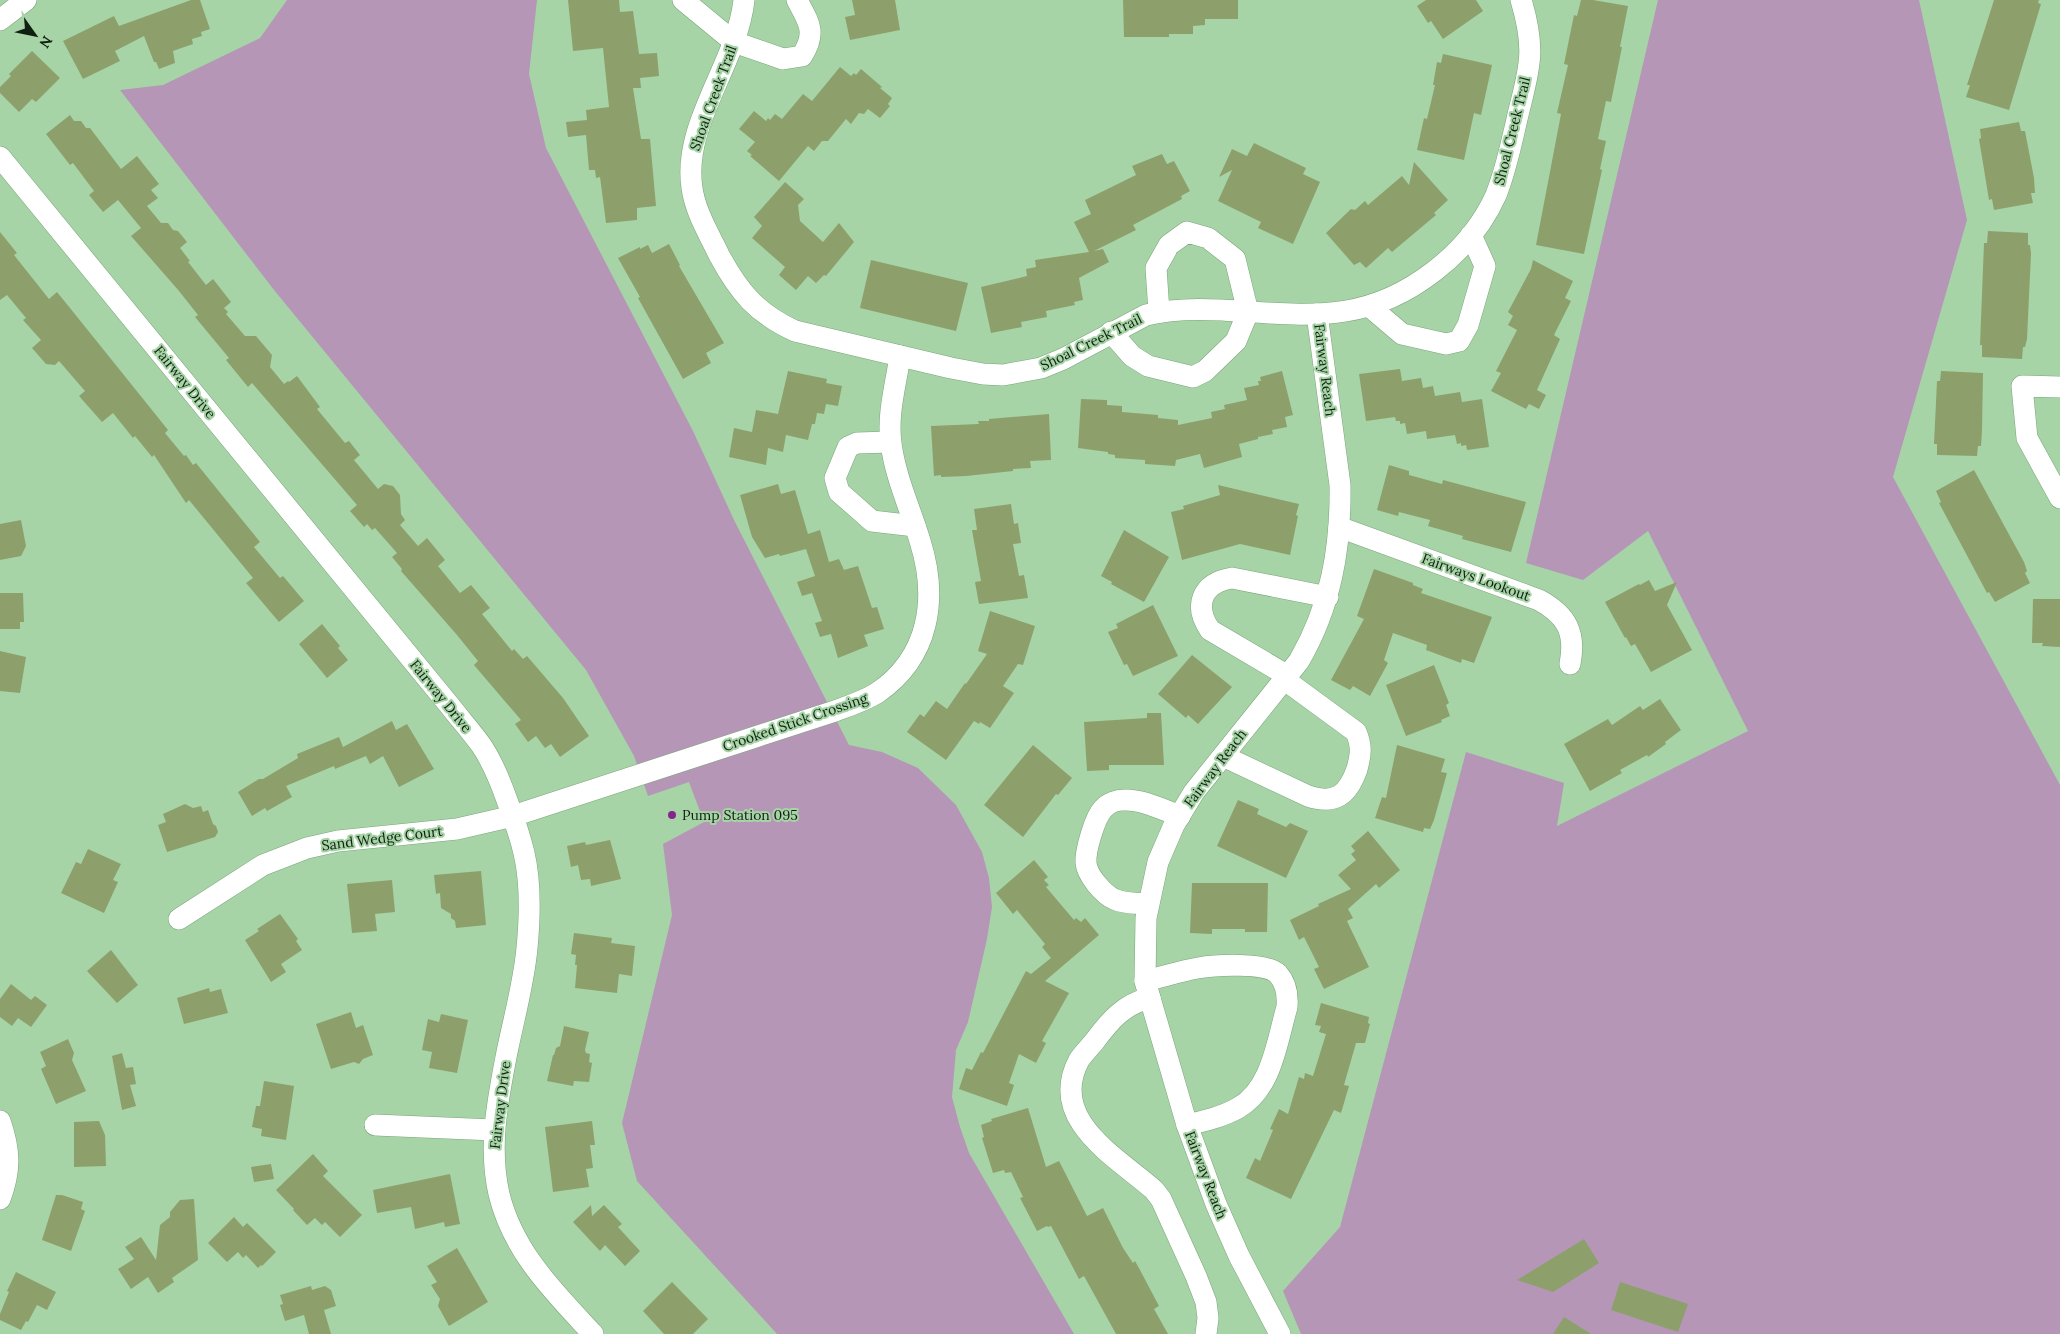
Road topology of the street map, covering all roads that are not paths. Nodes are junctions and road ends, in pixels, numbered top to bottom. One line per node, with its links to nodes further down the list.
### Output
1 (26, 0): 6 (street)
2 (683, 0): 7 (street)
3 (744, 0): 7 (street, Shoal Creek Trail)
4 (797, 0): 7 (street)
5 (1521, 0): 9 (street, Shoal Creek Trail)
6 (0, 20)
7 (734, 42): 15 (street, Shoal Creek Trail)
8 (0, 157): 25 (street, Fairway Drive)
9 (1470, 235): 10 (street, Shoal Creek Trail); 10 (street)
10 (1369, 306): 13 (street, Shoal Creek Trail)
11 (1159, 312): 12 (street, Shoal Creek Trail); 12 (street); 14 (street, Shoal Creek Trail)
12 (1248, 312): 13 (street, Shoal Creek Trail); 14 (street)
13 (1318, 314): 20 (street, Fairway Reach)
14 (1111, 332): 15 (street, Shoal Creek Trail)
15 (900, 356): 17 (street, Crooked Stick Crossing)
16 (2060, 387): 18 (street)
17 (890, 442): 19 (street, Crooked Stick Crossing); 19 (street)
18 (2060, 498)
19 (916, 526): 25 (street, Crooked Stick Crossing)
20 (1338, 527): 21 (street, Fairway Reach); 22 (street, Fairways Lookout)
21 (1328, 597): 23 (street, Fairway Reach); 23 (street)
22 (1570, 664)
23 (1286, 678): 24 (street, Fairway Reach); 24 (street)
24 (1223, 756): 26 (street, Fairway Reach)
25 (513, 816): 28 (street, Sand Wedge Court); 33 (street, Fairway Drive)
26 (1180, 816): 27 (street, Fairway Reach); 27 (street)
27 (1148, 904): 29 (street, Fairway Reach)
28 (179, 919)
29 (1147, 989): 32 (street, Fairway Reach); 32 (street); 36 (street)
30 (0, 1121): 34 (street)
31 (375, 1125): 33 (street)
32 (1187, 1125): 37 (street, Fairway Reach)
33 (494, 1130): 35 (street, Fairway Drive)
34 (0, 1199)
35 (593, 1334)
36 (1206, 1334)
37 (1280, 1334)

